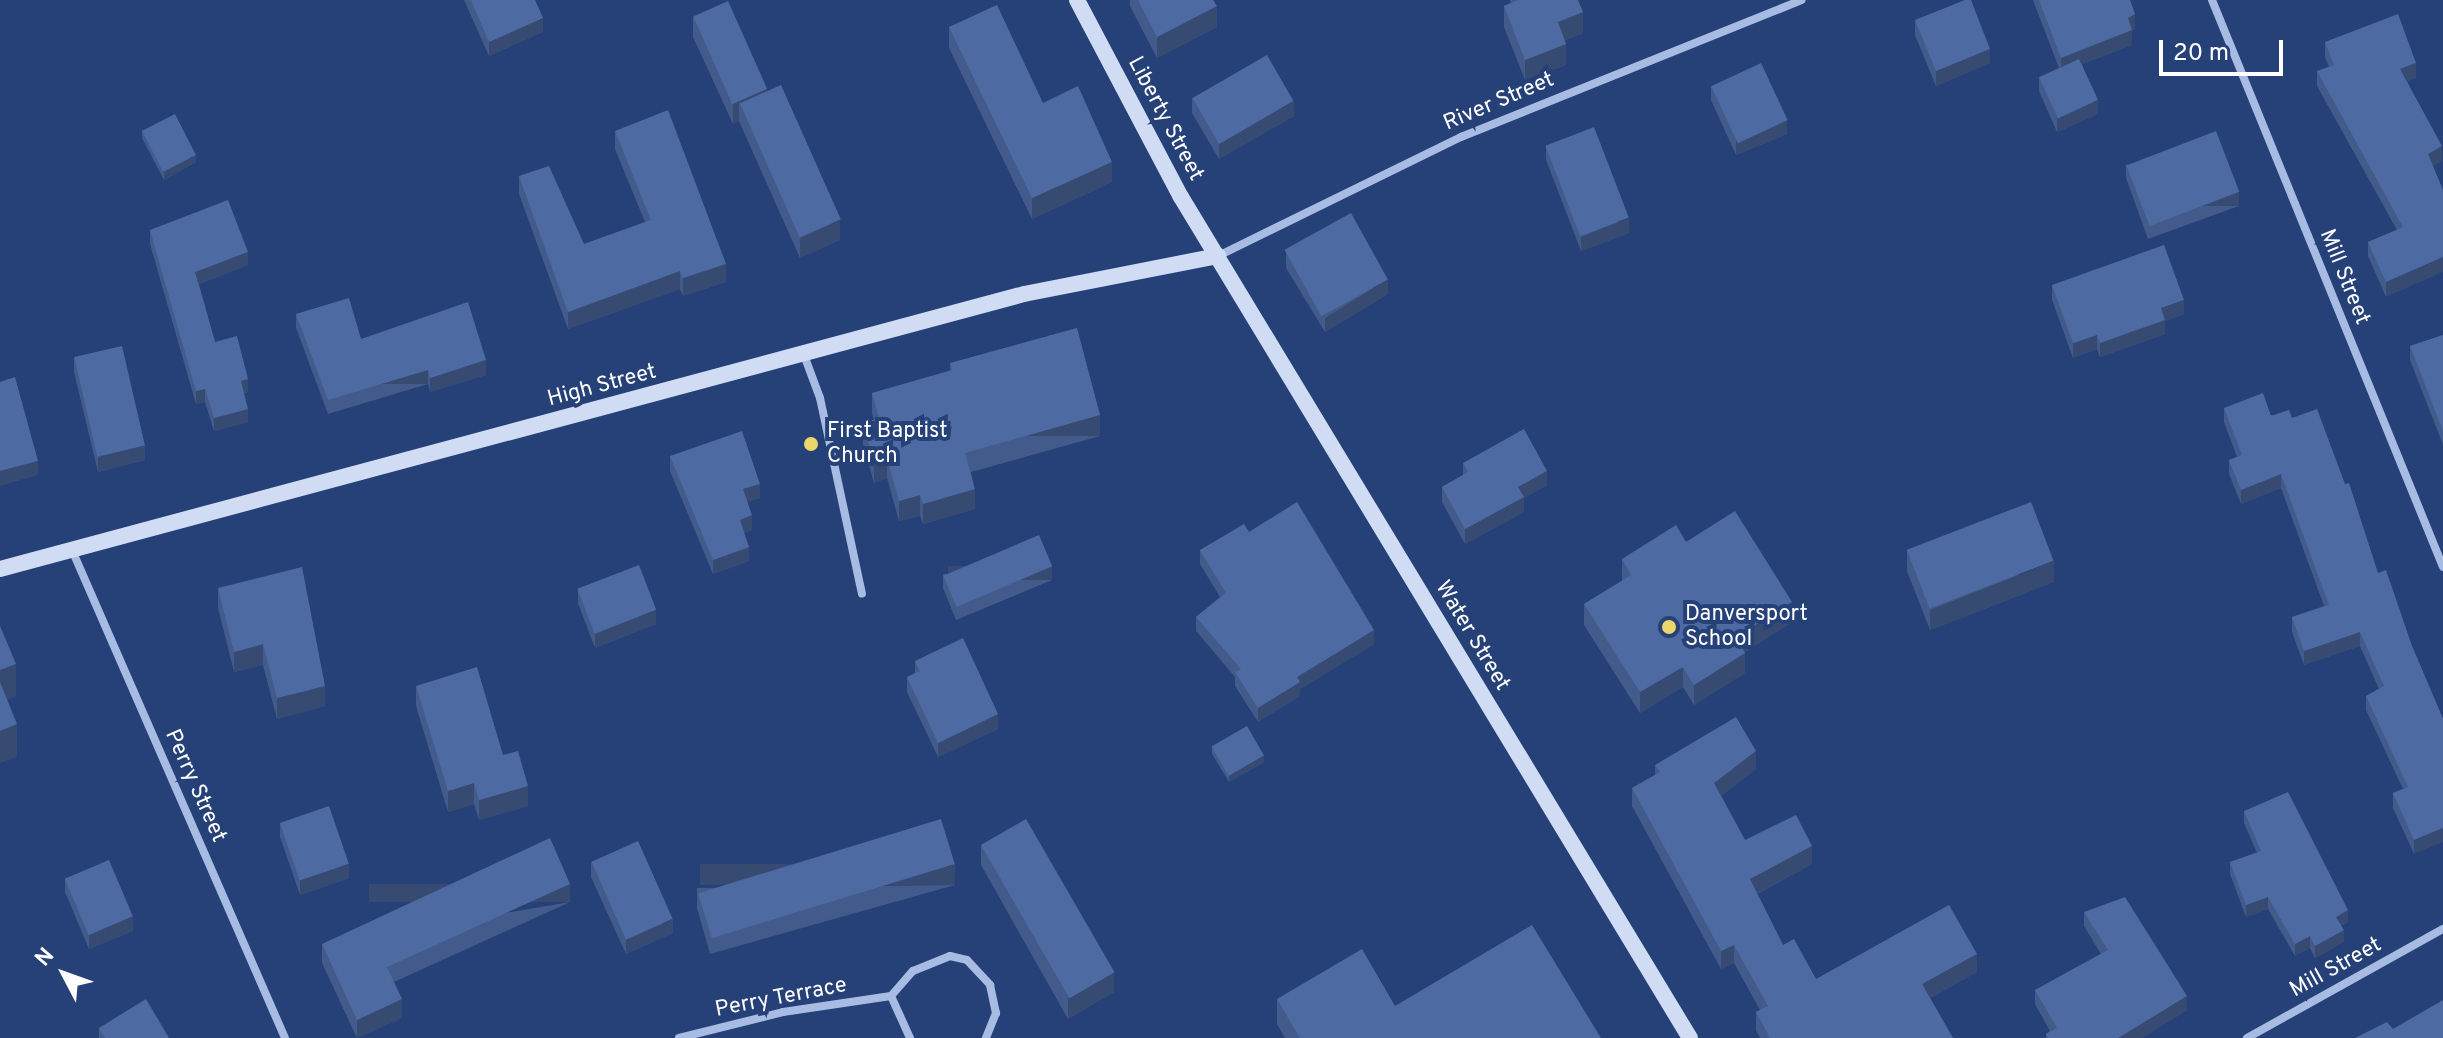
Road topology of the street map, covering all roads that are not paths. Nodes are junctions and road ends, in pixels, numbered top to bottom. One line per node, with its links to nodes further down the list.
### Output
1 (1077, 0): 4 (main road, Liberty Street)
2 (1802, 0): 4 (street, River Street)
3 (2212, 0): 7 (street, Mill Street)
4 (1218, 256): 5 (main road, High Street); 16 (main road, Water Street)
5 (804, 355): 6 (main road, High Street); 9 (street)
6 (72, 550): 8 (main road, High Street); 12 (street, Perry Street)
7 (2443, 567)
8 (0, 569)
9 (862, 594)
10 (2443, 929): 17 (street, Mill Street)
11 (891, 996): 13 (street, Perry Terrace); 14 (street); 15 (street)
12 (285, 1038)
13 (679, 1038)
14 (910, 1038)
15 (986, 1038)
16 (1690, 1038)
17 (2247, 1038)

